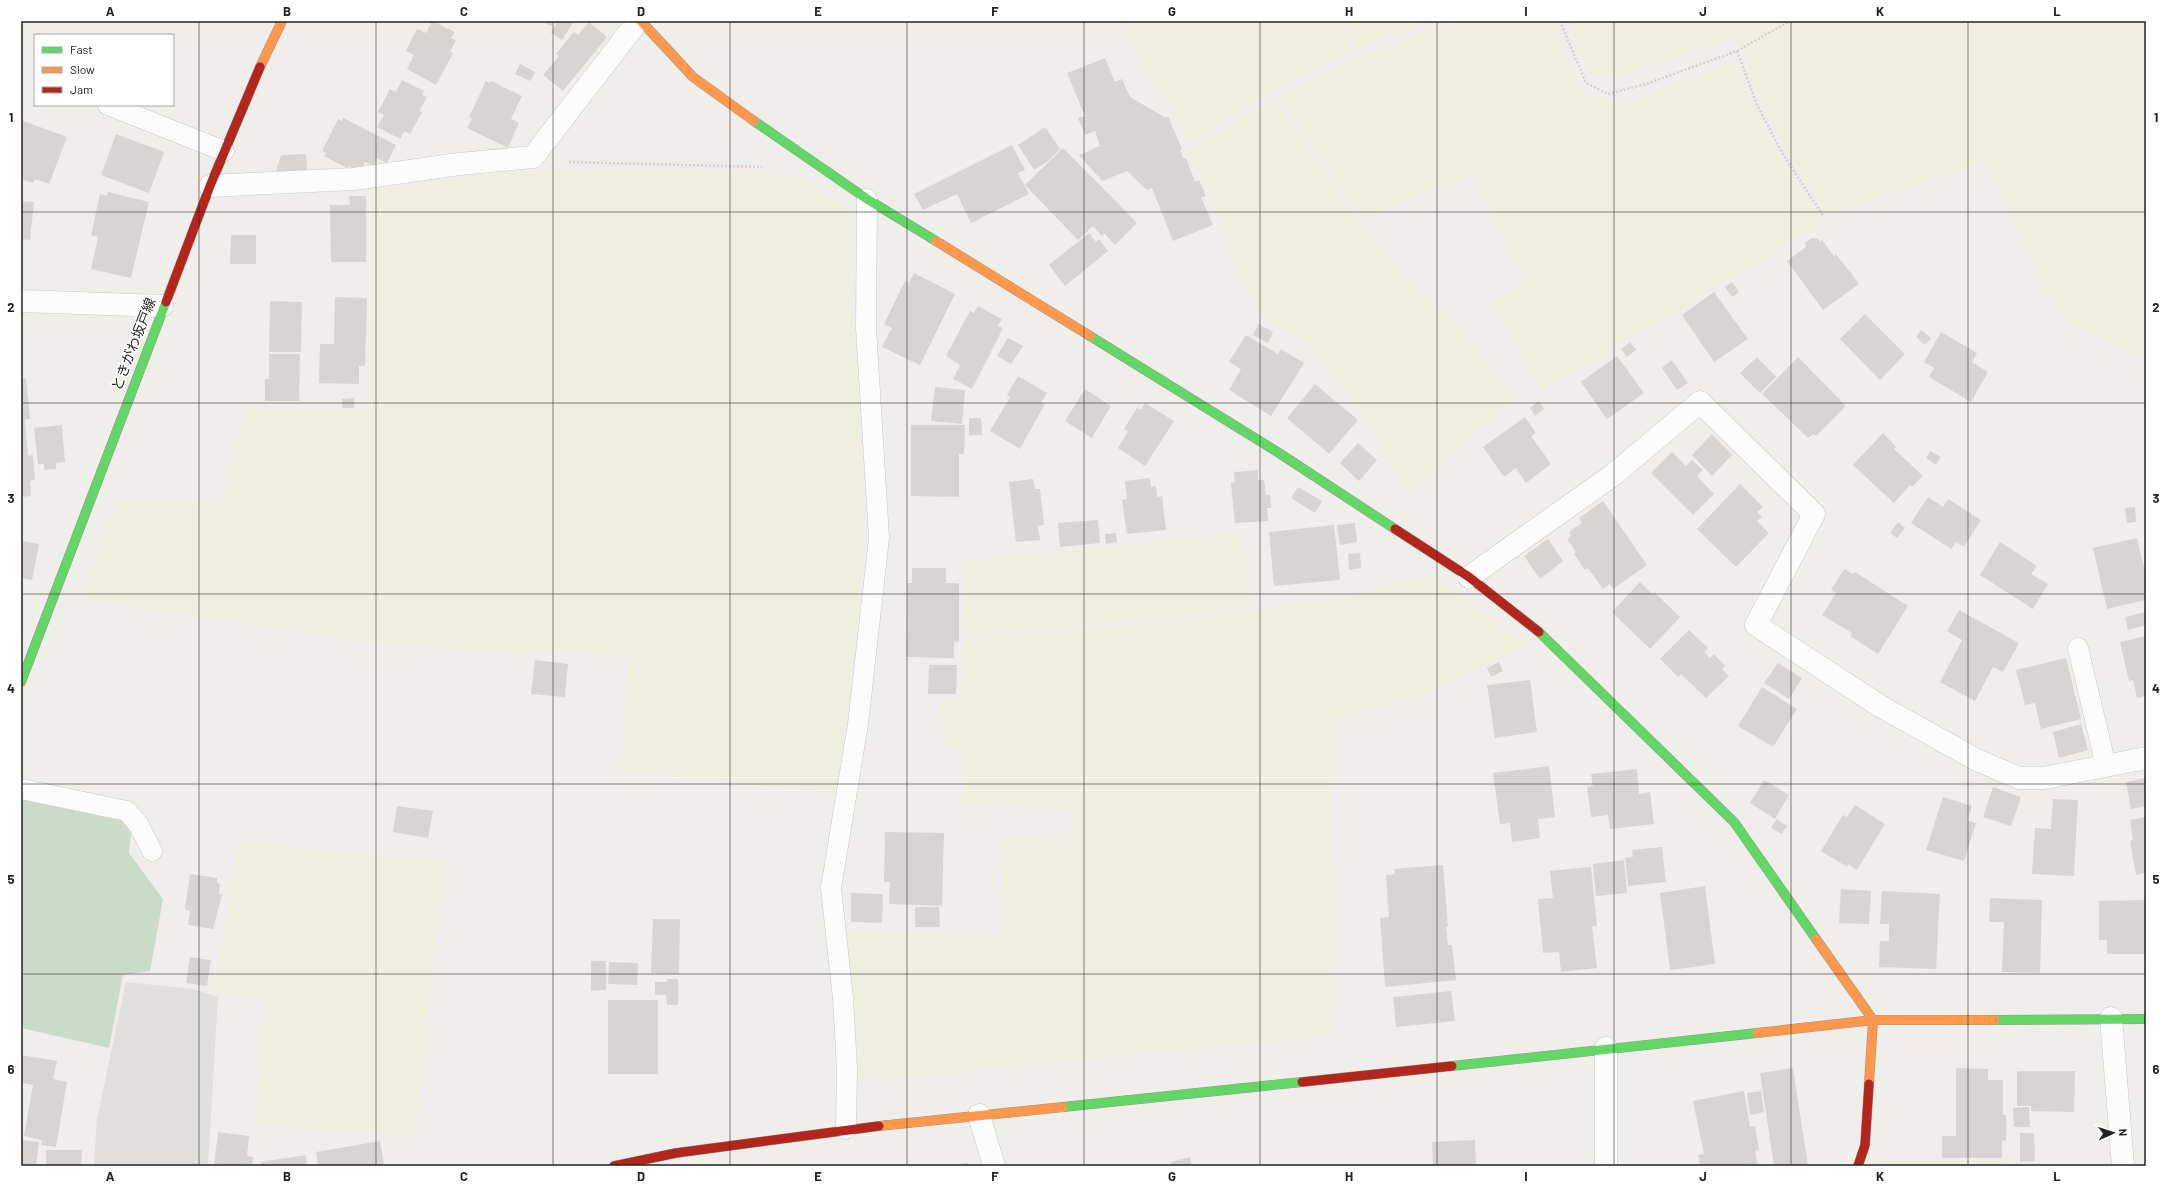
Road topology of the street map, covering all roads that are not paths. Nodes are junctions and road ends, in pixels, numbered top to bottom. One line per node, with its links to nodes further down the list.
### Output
1 (282, 21): 5 (street, ときがわ坂戸線)
2 (638, 21): 6 (street)
3 (641, 21): 7 (street)
4 (111, 106): 5 (lane)
5 (224, 151): 6 (street, ときがわ坂戸線)
6 (210, 186): 9 (street, ときがわ坂戸線)
7 (867, 199): 10 (street); 22 (lane)
8 (21, 301): 9 (street)
9 (162, 306): 12 (street, ときがわ坂戸線)
10 (1469, 577): 14 (street); 19 (street)
11 (2078, 648): 14 (lane)
12 (21, 682)
13 (2146, 758): 14 (street)
14 (2106, 766)
15 (21, 789): 16 (lane)
16 (152, 852)
17 (2111, 1018): 18 (street); 19 (street); 27 (street)
18 (2146, 1019)
19 (1873, 1020): 20 (street); 26 (street)
20 (1606, 1048): 21 (street); 25 (street)
21 (979, 1116): 22 (street); 24 (street)
22 (846, 1129): 23 (street)
23 (614, 1166)
24 (994, 1166)
25 (1606, 1166)
26 (1858, 1166)
27 (2123, 1166)

